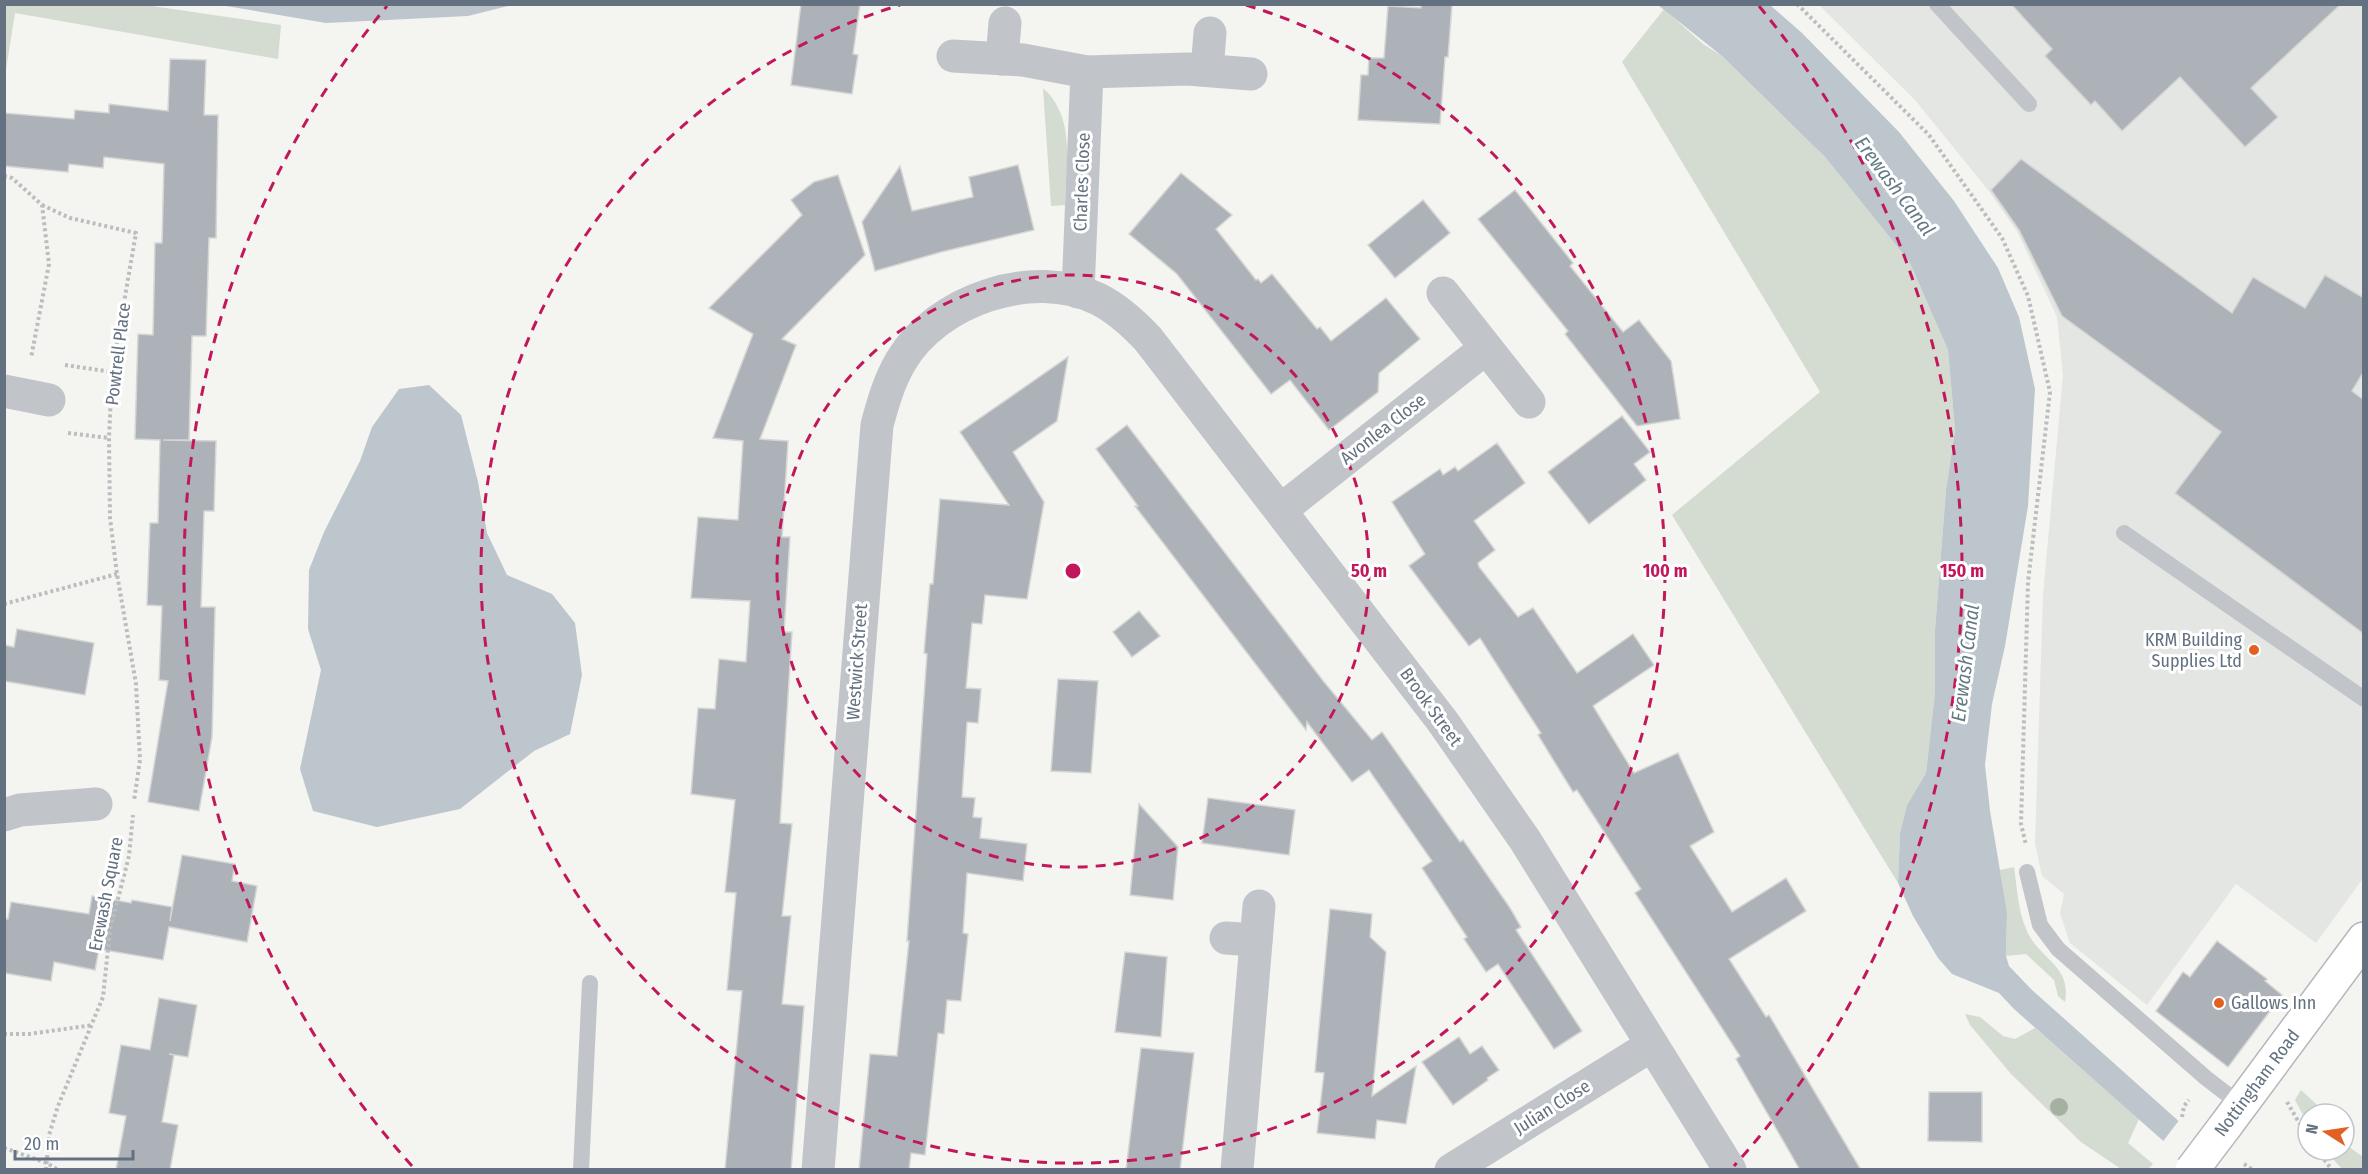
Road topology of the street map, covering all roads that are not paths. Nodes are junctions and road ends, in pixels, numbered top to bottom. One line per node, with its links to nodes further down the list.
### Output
1 (1937, 4): 9 (lane)
2 (1005, 23): 5 (street)
3 (1210, 33): 6 (street)
4 (953, 56): 5 (street)
5 (1002, 59): 7 (street)
6 (1207, 70): 7 (street); 8 (street)
7 (1087, 72): 10 (street, Charles Close)
8 (1251, 74)
9 (2029, 104)
10 (1078, 292): 14 (street, Brook Street); 26 (street, Westwick Street)
11 (1443, 293): 12 (street)
12 (1486, 348): 13 (street); 14 (street, Avonlea Close)
13 (1529, 402)
14 (1281, 510): 23 (street, Brook Street)
15 (2124, 533): 16 (lane)
16 (2364, 699)
17 (96, 804): 18 (street)
18 (4, 815)
19 (2027, 872): 24 (lane)
20 (1259, 906): 27 (street)
21 (2360, 950): 24 (main road, Nottingham Road)
22 (590, 983): 25 (lane)
23 (1652, 1045): 28 (street, Julian Close); 29 (street, Brook Street)
24 (2234, 1115): 30 (main road, Nottingham Road, bridge)
25 (581, 1170)
26 (818, 1170)
27 (1237, 1170)
28 (1451, 1170)
29 (1730, 1170)
30 (2192, 1170)

